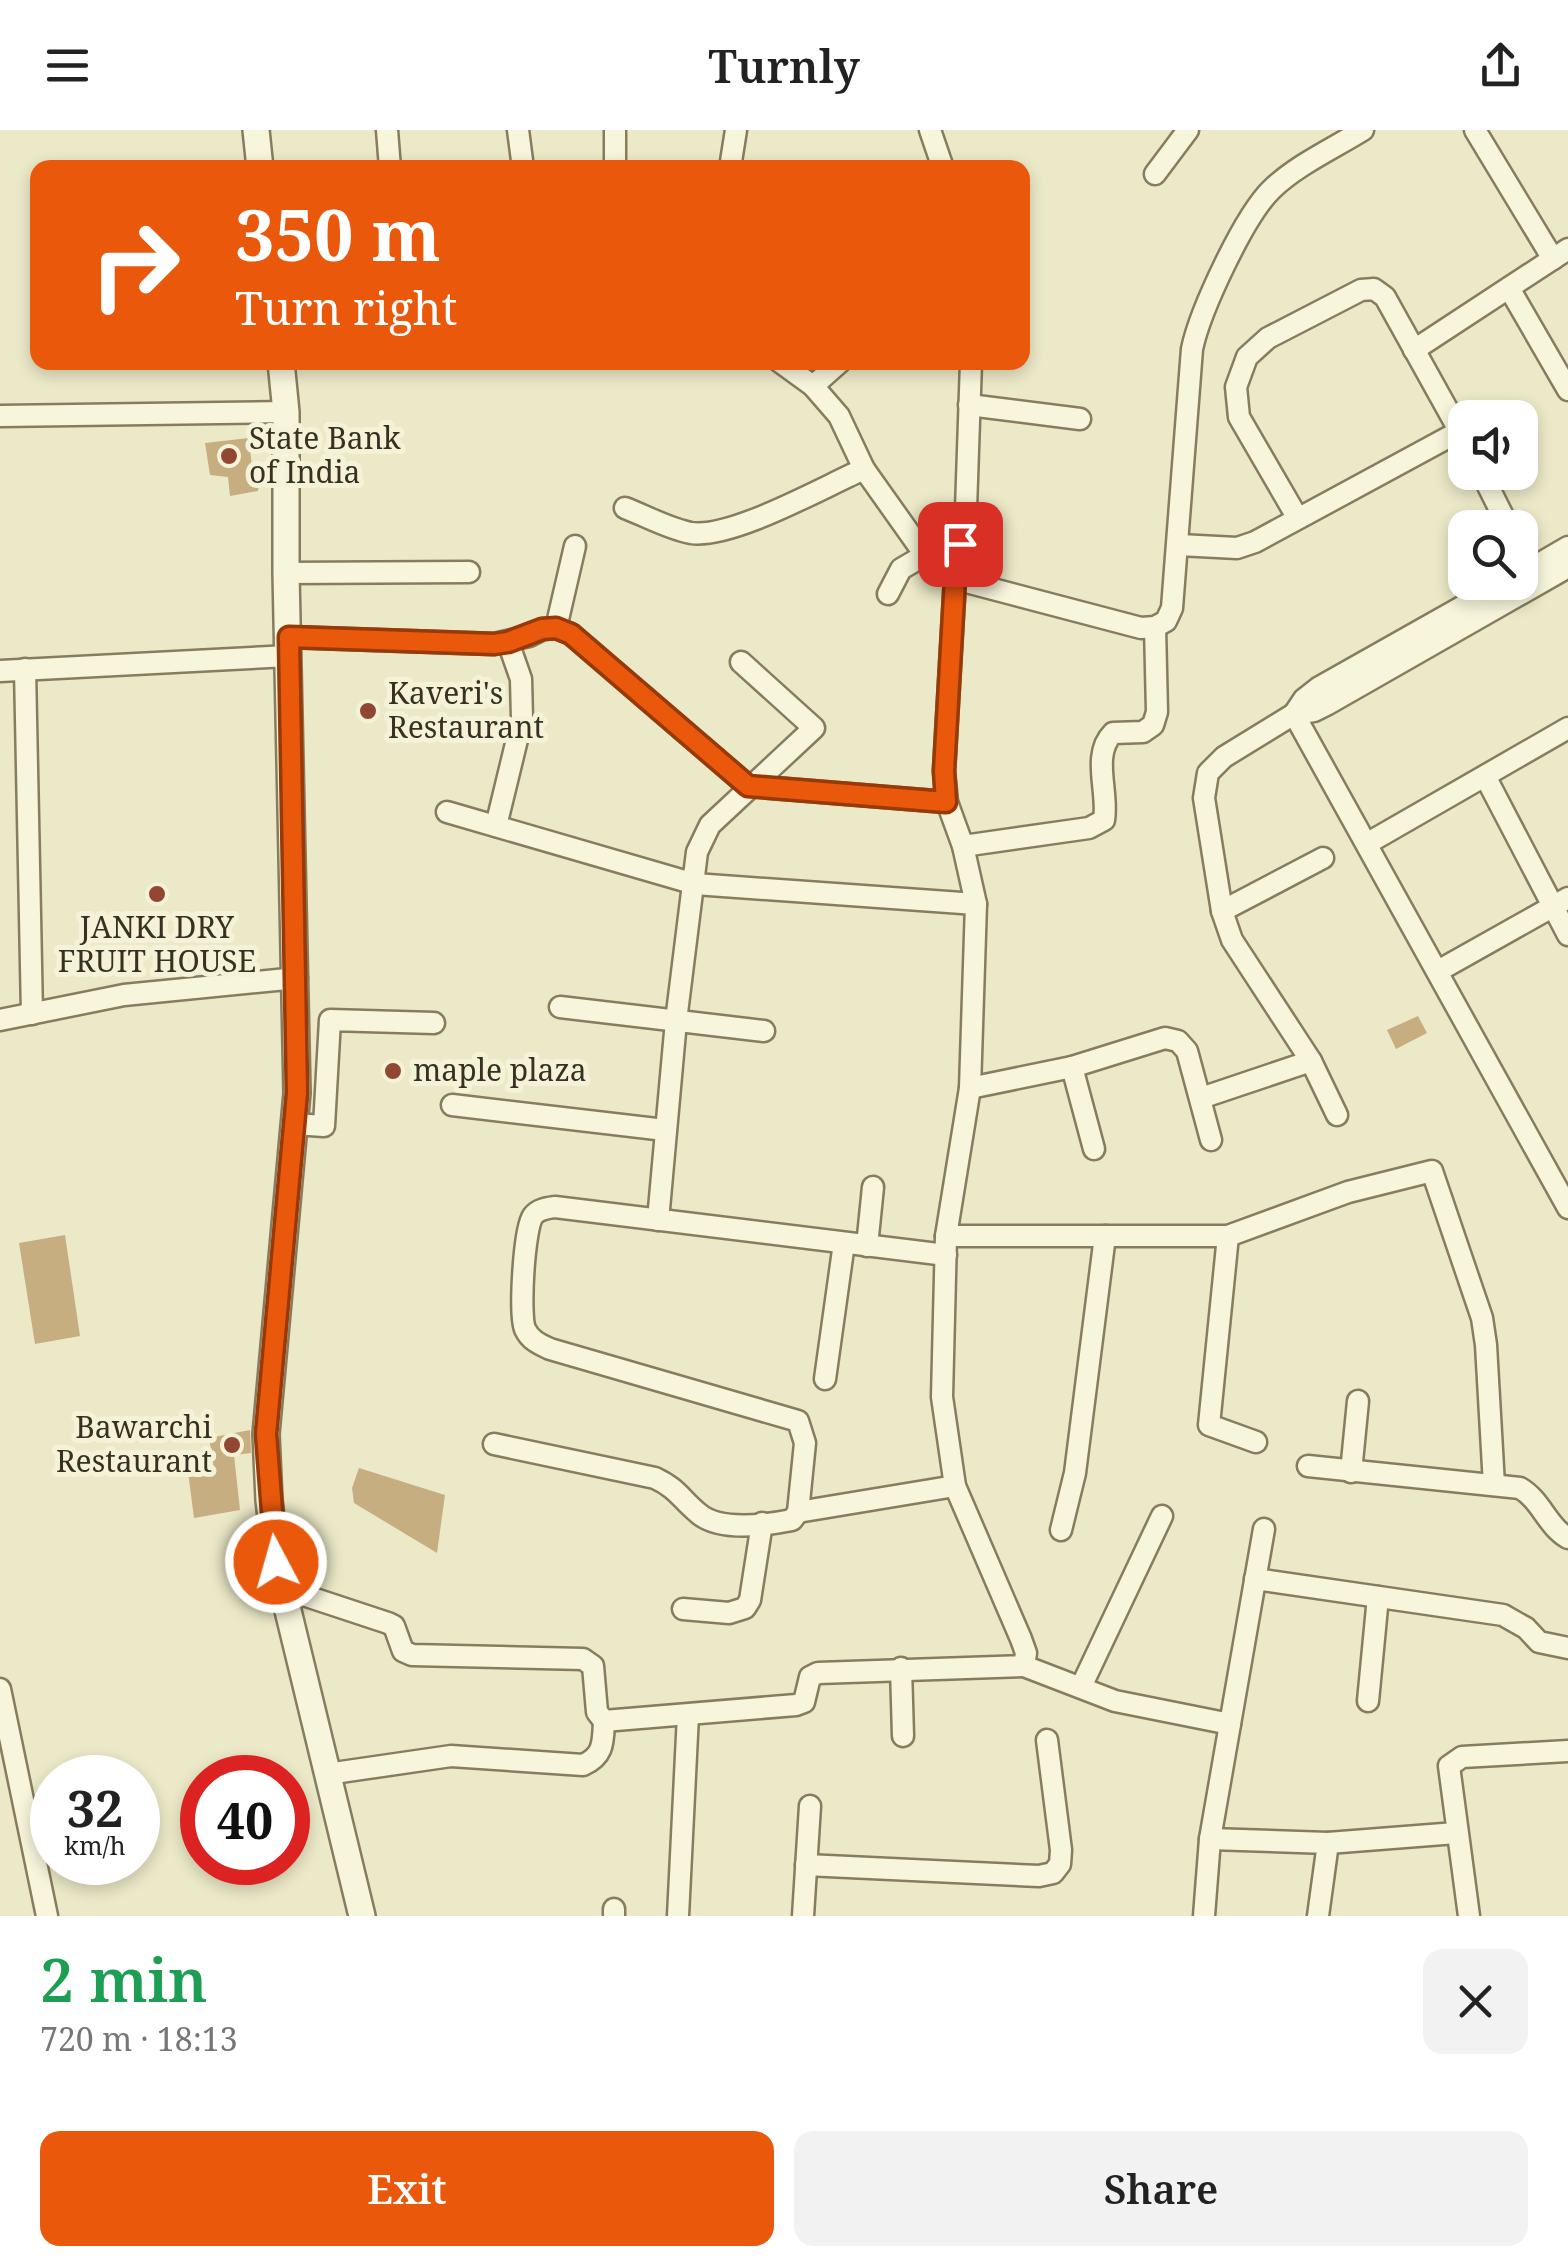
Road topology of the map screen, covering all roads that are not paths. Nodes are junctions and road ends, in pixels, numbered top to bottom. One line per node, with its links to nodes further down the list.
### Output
1 (256, 130): 10 (street)
2 (387, 130): 11 (street)
3 (518, 130): 12 (street)
4 (615, 130): 13 (street)
5 (736, 130): 14 (street)
6 (930, 130): 15 (street)
7 (1188, 130): 16 (street)
8 (1364, 130): 35 (street)
9 (1474, 130): 17 (street)
10 (259, 160)
11 (389, 160)
12 (522, 160)
13 (615, 160)
14 (731, 160)
15 (940, 160)
16 (1154, 174)
17 (1560, 254): 18 (street)
18 (1508, 288): 19 (street); 25 (street)
19 (1414, 350): 27 (street); 34 (street)
20 (283, 370): 28 (street)
21 (791, 370): 24 (street)
22 (831, 370): 24 (street)
23 (971, 370): 26 (street)
24 (813, 386): 32 (street)
25 (1568, 390)
26 (969, 405): 30 (street); 44 (street)
27 (1448, 411)
28 (286, 412): 29 (street); 42 (street)
29 (0, 416)
30 (1080, 419)
31 (1448, 443): 34 (street)
32 (864, 469): 33 (street); 38 (street)
33 (625, 508)
34 (1297, 517): 35 (street)
35 (1179, 545): 48 (street)
36 (576, 546): 49 (street)
37 (1568, 547): 40 (street)
38 (925, 555): 44 (street); 45 (street)
39 (1568, 567): 43 (street)
40 (1538, 569)
41 (469, 572): 42 (street)
42 (286, 573): 51 (street)
43 (1538, 574)
44 (955, 579): 48 (street); 59 (street)
45 (888, 594)
46 (1474, 600): 55 (street)
47 (1491, 600): 55 (street)
48 (1155, 627): 63 (street)
49 (556, 628): 50 (street); 58 (street)
50 (508, 642): 51 (street); 61 (street)
51 (289, 646): 53 (street); 71 (street)
52 (742, 662): 58 (street)
53 (25, 669): 54 (street); 73 (street)
54 (0, 670)
55 (1294, 714): 62 (street); 68 (street)
56 (1568, 728): 57 (street)
57 (1485, 776): 62 (street); 66 (street)
58 (748, 786): 59 (street); 65 (street)
59 (946, 802): 63 (street)
60 (447, 812): 61 (street)
61 (496, 826): 65 (street)
62 (1368, 843): 70 (street)
63 (964, 846): 67 (street)
64 (1323, 858): 68 (street)
65 (696, 884): 67 (street); 75 (street)
66 (1560, 902): 69 (street); 70 (street)
67 (976, 904): 80 (street)
68 (1222, 911): 78 (street)
69 (1568, 935)
70 (1438, 971): 89 (street)
71 (297, 978): 73 (street); 84 (street)
72 (560, 1007): 75 (street)
73 (32, 1014): 74 (street)
74 (0, 1020)
75 (676, 1021): 77 (street); 85 (street)
76 (434, 1023): 84 (street)
77 (764, 1031)
78 (1310, 1061): 81 (street); 83 (street)
79 (1072, 1067): 80 (street); 81 (street); 87 (street)
80 (970, 1088): 95 (street)
81 (1201, 1098): 86 (street)
82 (452, 1105): 85 (street)
83 (1337, 1115)
84 (294, 1124): 111 (street)
85 (666, 1130): 90 (street)
86 (1212, 1140)
87 (1094, 1149)
88 (873, 1186): 94 (street)
89 (1568, 1208)
90 (658, 1220): 93 (street); 104 (street)
91 (1104, 1236): 92 (street); 95 (street); 108 (street)
92 (1228, 1236): 98 (street); 102 (street)
93 (844, 1243): 94 (street); 96 (street)
94 (866, 1246): 95 (street)
95 (946, 1246): 103 (street)
96 (824, 1380)
97 (1358, 1401): 101 (street)
98 (1256, 1442)
99 (494, 1444): 106 (street)
100 (1308, 1466): 101 (street)
101 (1351, 1472): 102 (street)
102 (1494, 1485): 109 (street)
103 (956, 1486): 104 (street); 115 (street)
104 (798, 1512): 106 (street)
105 (1162, 1516): 117 (street)
106 (762, 1523): 113 (street)
107 (1264, 1529): 110 (street)
108 (1061, 1530)
109 (1568, 1538)
110 (1256, 1579): 112 (street); 123 (street)
111 (282, 1588): 121 (street); 127 (street)
112 (1378, 1597): 114 (street); 119 (street)
113 (683, 1609)
114 (1568, 1648)
115 (1024, 1666): 116 (street); 117 (street)
116 (901, 1668): 120 (street); 124 (street)
117 (1081, 1687): 123 (street)
118 (0, 1688): 122 (street)
119 (1368, 1701)
120 (688, 1715): 121 (street); 135 (street)
121 (604, 1721): 127 (street)
122 (3, 1722): 133 (street)
123 (1230, 1724): 130 (street)
124 (903, 1736)
125 (1047, 1740): 132 (street)
126 (1568, 1751): 129 (street)
127 (327, 1774): 134 (street)
128 (810, 1806): 132 (street)
129 (1456, 1833): 131 (street); 139 (street)
130 (1210, 1839): 131 (street); 137 (street)
131 (1328, 1843): 138 (street)
132 (806, 1865): 136 (street)
133 (47, 1916)
134 (362, 1916)
135 (678, 1916)
136 (803, 1916)
137 (1204, 1916)
138 (1318, 1916)
139 (1469, 1916)

